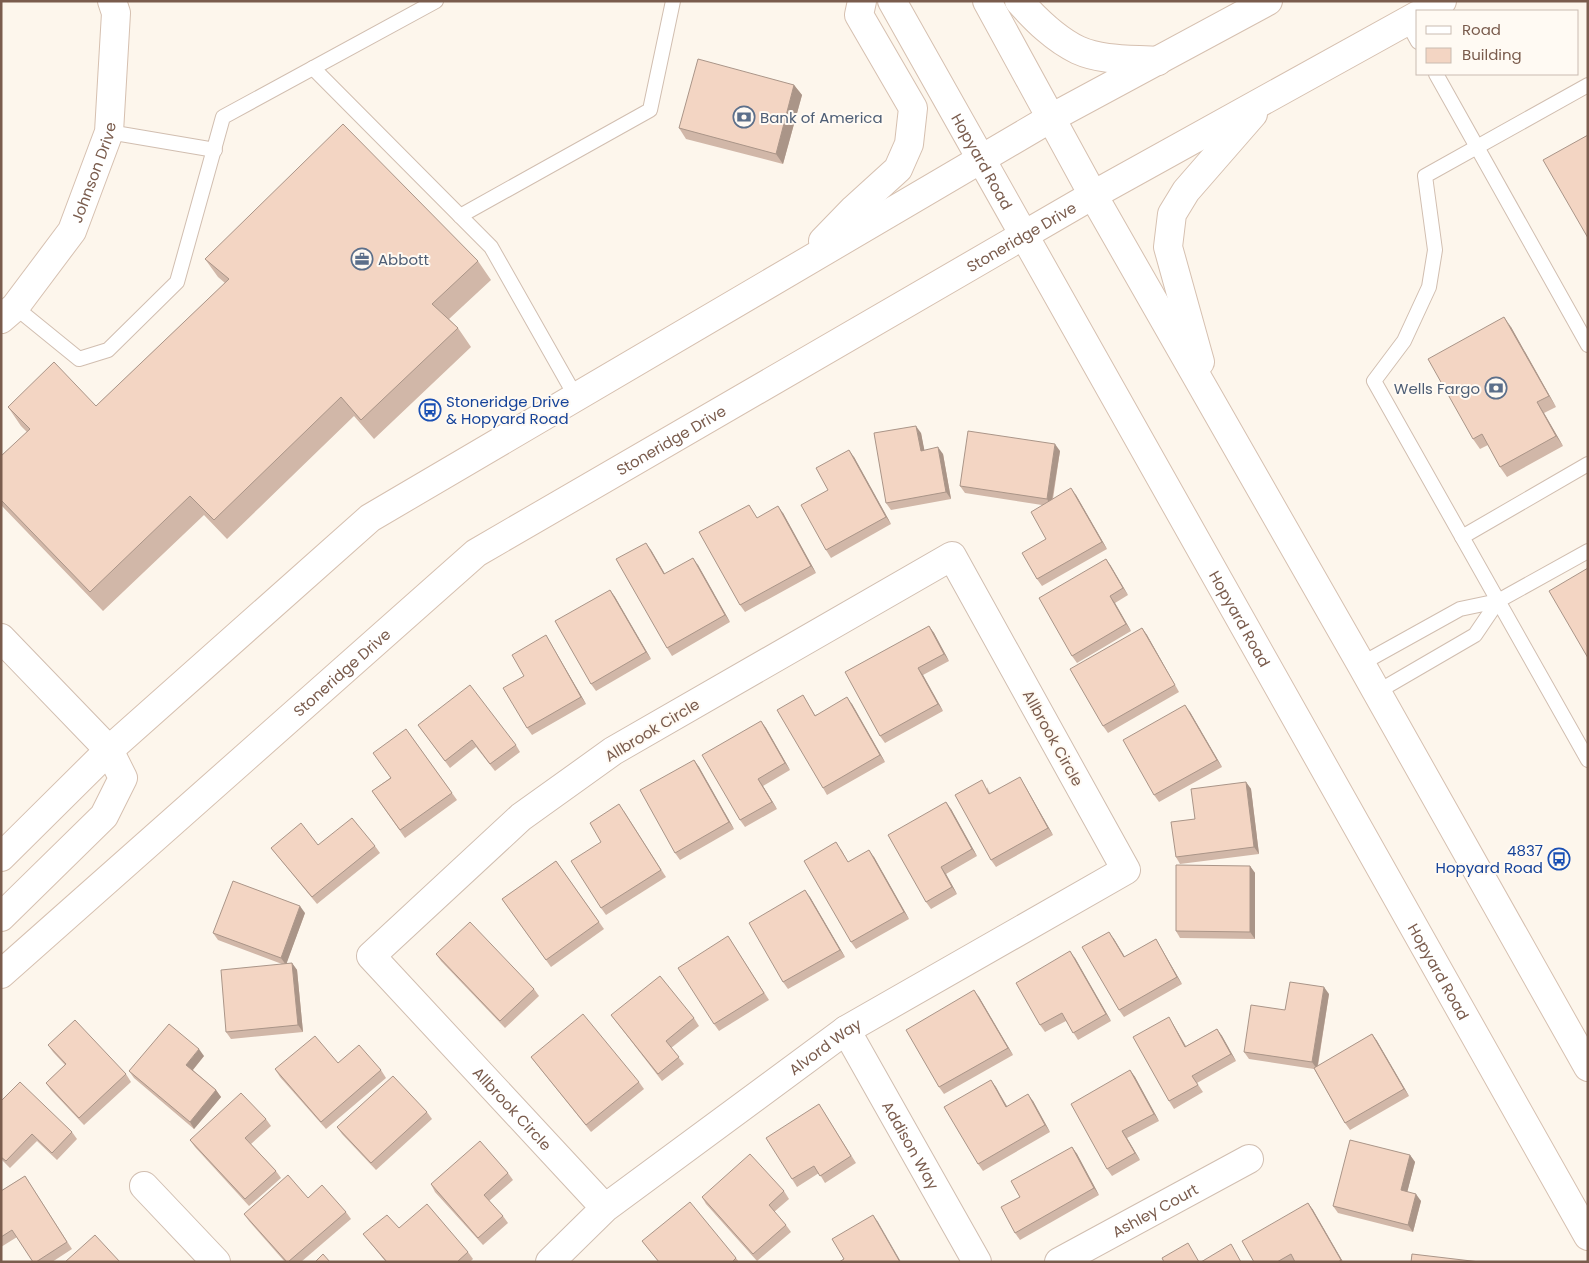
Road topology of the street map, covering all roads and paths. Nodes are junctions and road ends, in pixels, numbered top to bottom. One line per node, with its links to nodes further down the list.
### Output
1 (112, 1): 18 (main road, Johnson Drive)
2 (436, 1): 13 (lane)
3 (672, 1): 23 (lane)
4 (862, 1): 25 (main road)
5 (892, 1): 21 (main road, Hopyard Road)
6 (987, 1): 17 (main road)
7 (1019, 1): 12 (main road)
8 (1268, 1): 12 (main road)
9 (1442, 1): 10 (main road, Stoneridge Drive)
10 (1431, 10)
11 (1416, 23): 16 (main road, Stoneridge Drive)
12 (1158, 61): 17 (main road)
13 (313, 68): 20 (lane); 23 (lane)
14 (1437, 75): 19 (lane)
15 (1588, 85): 19 (lane)
16 (1266, 99): 22 (main road, Stoneridge Drive); 29 (main road)
17 (1051, 118): 21 (main road); 22 (main road)
18 (109, 132): 20 (lane); 26 (main road, Johnson Drive)
19 (1477, 148): 27 (lane); 31 (lane)
20 (214, 150): 26 (lane)
21 (980, 160): 24 (main road, Hopyard Road); 25 (main road)
22 (1093, 195): 24 (main road, Stoneridge Drive); 29 (main road)
23 (460, 216): 28 (lane)
24 (1023, 235): 42 (main road, Stoneridge Drive); 48 (main road, Hopyard Road)
25 (798, 267): 28 (main road)
26 (8, 312)
27 (1588, 345)
28 (576, 397): 37 (main road)
29 (1211, 402): 35 (main road)
30 (1588, 464): 31 (lane)
31 (1462, 537): 33 (lane)
32 (1588, 551): 33 (lane)
33 (1498, 601): 35 (lane); 36 (lane); 38 (lane)
34 (1, 638): 37 (main road)
35 (1361, 664): 36 (main road)
36 (1377, 692): 44 (main road)
37 (109, 750): 39 (main road); 41 (main road)
38 (1588, 760)
39 (1, 857)
40 (1126, 870): 43 (main road, Alvord Way); 47 (main road, Allbrook Circle)
41 (1, 917)
42 (1, 974)
43 (846, 1030): 47 (main road, Alvord Way); 51 (main road, Addison Way)
44 (1588, 1067)
45 (1249, 1159): 52 (main road, Ashley Court)
46 (144, 1186): 49 (main road)
47 (605, 1208): 50 (main road, Alvord Way)
48 (1588, 1236)
49 (216, 1262)
50 (550, 1262)
51 (977, 1262)
52 (1059, 1262)

